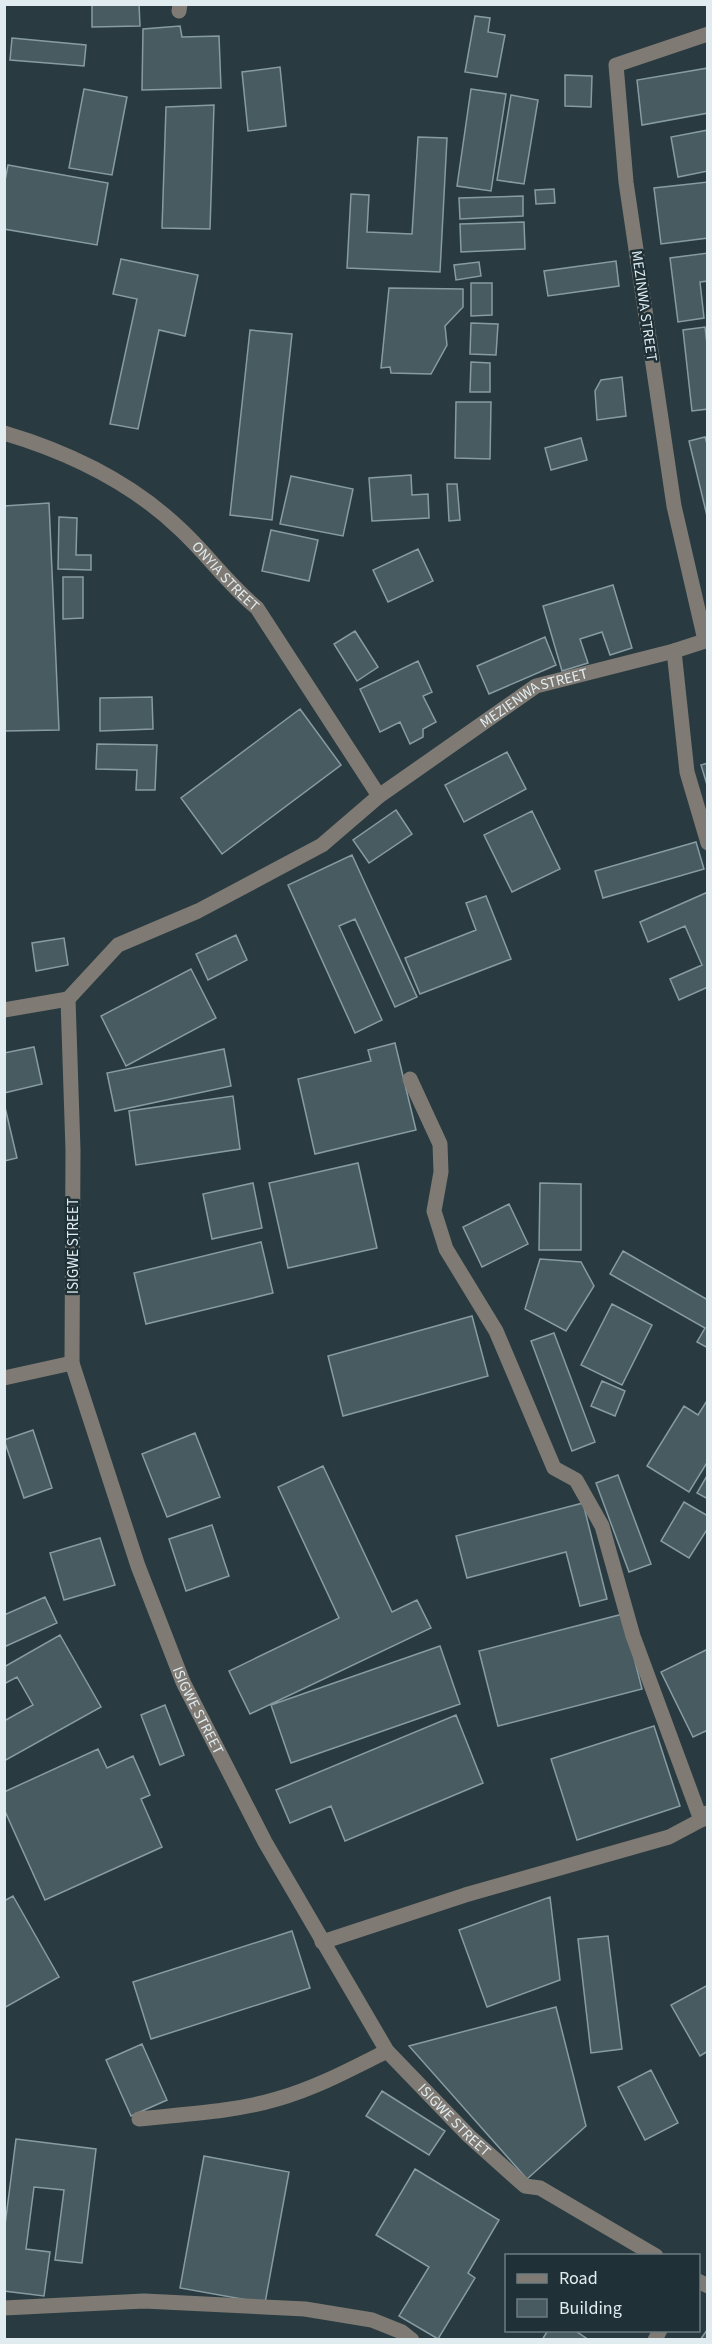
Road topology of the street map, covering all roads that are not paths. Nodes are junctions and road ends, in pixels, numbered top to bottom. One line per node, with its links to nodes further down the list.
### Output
1 (708, 34): 3 (street, MEZINWA STREET)
2 (4, 433): 5 (street, ONYIA STREET)
3 (706, 640): 4 (street, MEZIENWA STREET)
4 (674, 651): 5 (street, MEZIENWA STREET); 6 (street)
5 (379, 796): 7 (street, MEZIENWA STREET)
6 (708, 843)
7 (68, 999): 8 (street); 10 (street, ISIGWE STREET)
8 (4, 1010)
9 (410, 1079): 12 (street)
10 (72, 1363): 11 (street); 13 (street, ISIGWE STREET)
11 (4, 1378)
12 (704, 1817): 13 (street)
13 (322, 1942): 14 (street, ISIGWE STREET)
14 (387, 2051): 15 (street); 16 (street, ISIGWE STREET)
15 (139, 2119)
16 (653, 2254)
17 (4, 2308): 18 (street)
18 (412, 2340)

